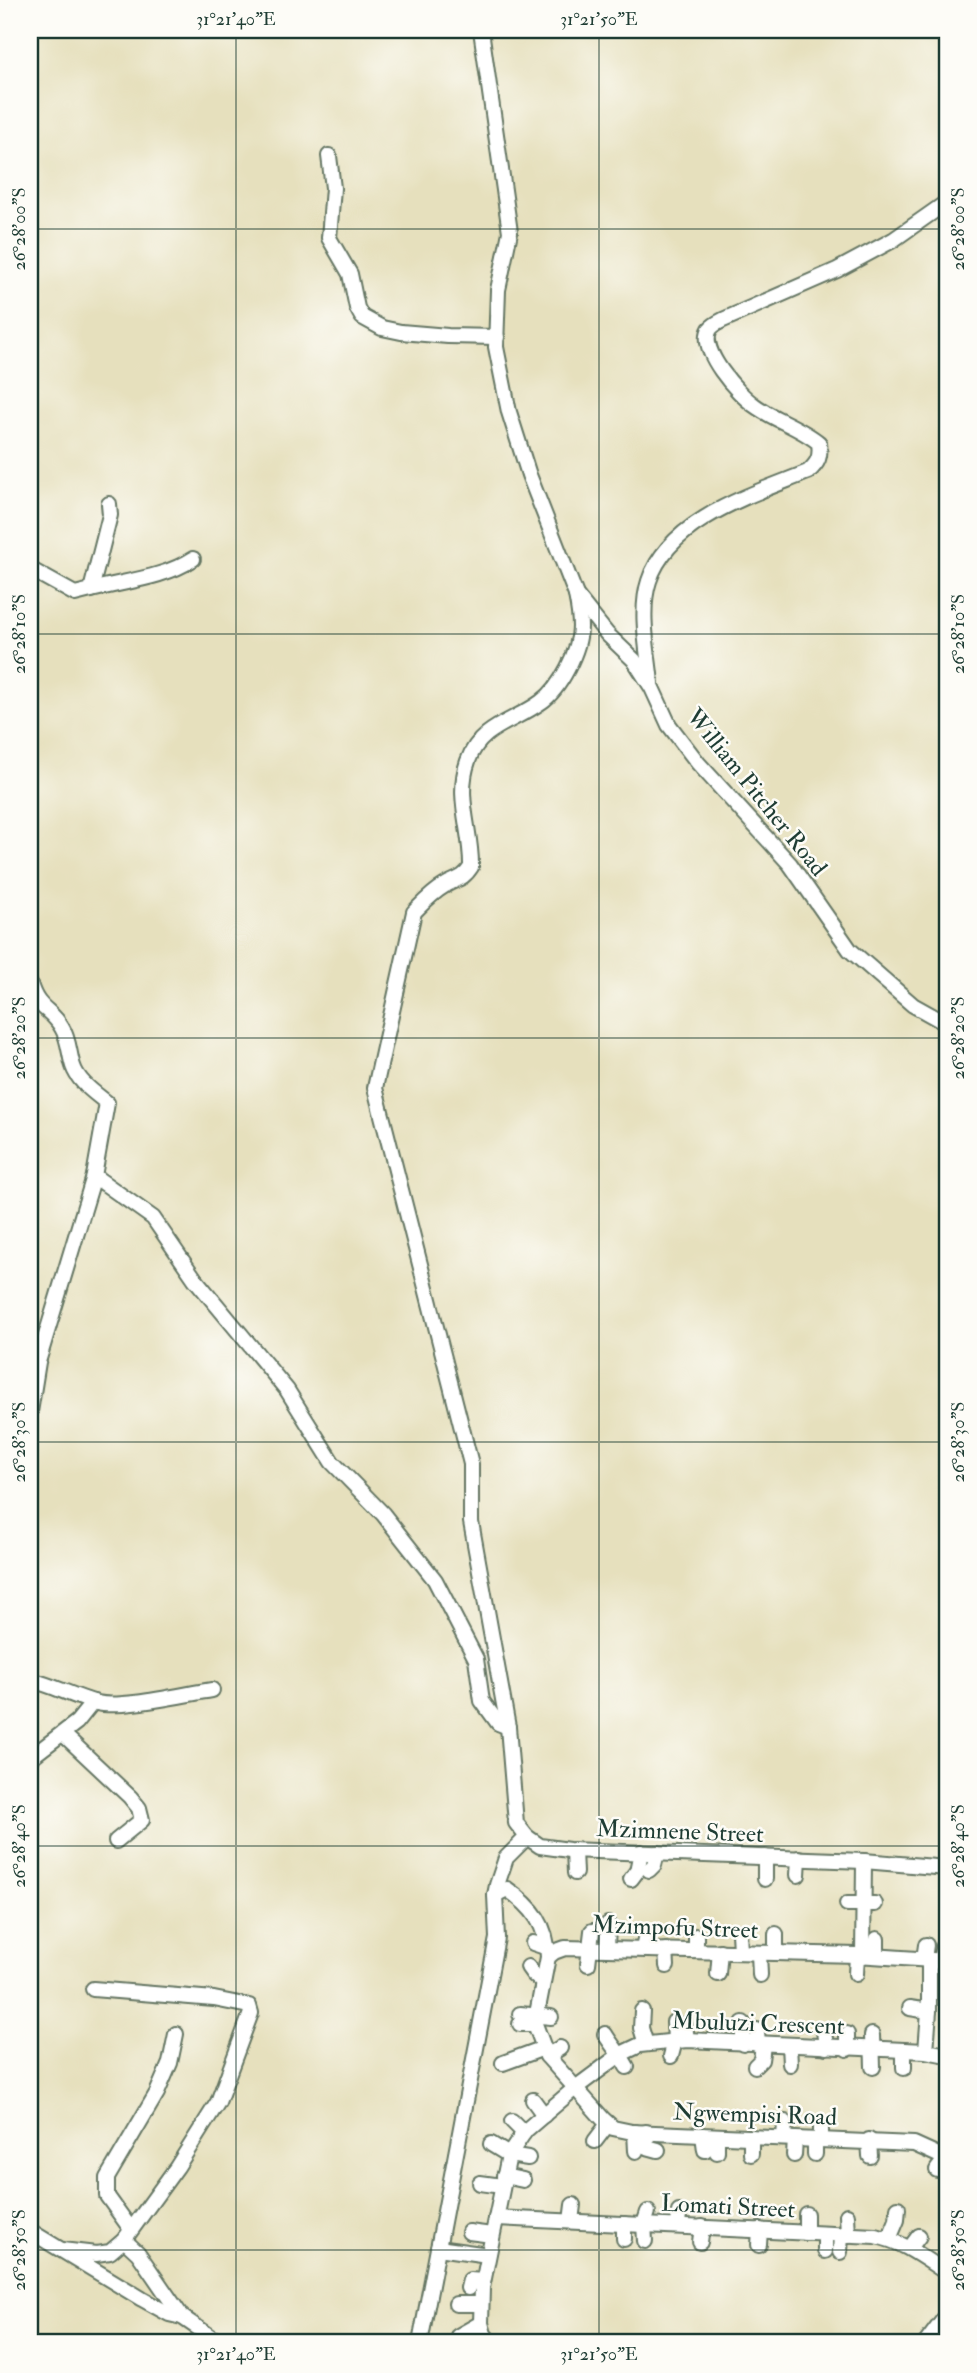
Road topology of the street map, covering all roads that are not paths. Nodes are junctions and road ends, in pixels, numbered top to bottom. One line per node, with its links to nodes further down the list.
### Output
1 (481, 30): 4 (street, William Pitcher Road)
2 (329, 156): 4 (street)
3 (947, 202): 10 (street)
4 (497, 337): 9 (street, William Pitcher Road)
5 (109, 504): 8 (street)
6 (193, 559): 8 (street)
7 (30, 569): 8 (street)
8 (91, 590)
9 (576, 595): 10 (street, William Pitcher Road); 18 (street)
10 (652, 688): 12 (street, William Pitcher Road)
11 (30, 984): 13 (street)
12 (947, 1024)
13 (94, 1176): 14 (street); 18 (street)
14 (30, 1412)
15 (30, 1680): 17 (street)
16 (212, 1690): 17 (street)
17 (93, 1702): 19 (street)
18 (508, 1727): 21 (street)
19 (63, 1734): 20 (street); 22 (street)
20 (30, 1758)
21 (527, 1837): 23 (street, Mzimnene Street); 35 (street)
22 (116, 1841)
23 (574, 1850): 24 (street, Mzimnene Street); 31 (street)
24 (640, 1852): 25 (street, Mzimnene Street); 33 (street)
25 (657, 1853): 26 (street, Mzimnene Street); 30 (street)
26 (765, 1857): 27 (street, Mzimnene Street); 34 (street)
27 (799, 1858): 28 (street, Mzimnene Street); 32 (street)
28 (864, 1861): 29 (street, Mzimnene Street); 36 (street)
29 (947, 1868)
30 (649, 1870)
31 (575, 1873)
32 (798, 1875)
33 (631, 1879)
34 (765, 1879)
35 (495, 1895): 52 (street); 129 (street)
36 (870, 1903): 37 (street); 51 (street)
37 (847, 1904)
38 (608, 1924): 44 (street)
39 (592, 1931): 43 (street)
40 (739, 1932): 47 (street)
41 (776, 1934): 49 (street)
42 (877, 1939): 51 (street)
43 (590, 1948): 44 (street, Mzimpofu Street); 52 (street, Mzimpofu Street); 53 (street)
44 (607, 1948): 45 (street, Mzimpofu Street)
45 (666, 1950): 46 (street, Mzimpofu Street); 55 (street)
46 (720, 1951): 47 (street, Mzimpofu Street); 56 (street)
47 (740, 1952): 48 (street, Mzimpofu Street)
48 (759, 1953): 49 (street, Mzimpofu Street); 58 (street)
49 (776, 1953): 51 (street, Mzimpofu Street)
50 (935, 1955): 51 (street, Mzimpofu Street); 64 (street)
51 (866, 1956): 57 (street)
52 (545, 1961): 54 (street); 63 (street)
53 (588, 1964)
54 (528, 1966)
55 (667, 1966)
56 (718, 1974)
57 (856, 1974)
58 (760, 1975)
59 (93, 1989): 123 (street)
60 (910, 2008): 64 (street)
61 (642, 2011): 72 (street)
62 (520, 2019): 63 (street)
63 (541, 2019): 77 (street)
64 (931, 2021): 76 (street)
65 (680, 2023): 69 (street)
66 (743, 2023): 70 (street)
67 (176, 2034): 123 (street)
68 (605, 2034): 80 (street)
69 (681, 2040): 70 (street, Mbuluzi Crescent); 72 (street, Mbuluzi Crescent); 79 (street)
70 (755, 2041): 73 (street, Mbuluzi Crescent); 83 (street)
71 (872, 2042): 73 (street, Mbuluzi Crescent); 75 (street, Mbuluzi Crescent); 84 (street)
72 (646, 2044): 80 (street, Mbuluzi Crescent)
73 (789, 2045): 82 (street)
74 (560, 2048): 77 (street)
75 (904, 2050): 76 (street, Mbuluzi Crescent); 85 (street)
76 (926, 2051): 78 (street, Mbuluzi Crescent)
77 (545, 2052): 81 (street); 86 (street)
78 (947, 2055)
79 (671, 2056)
80 (624, 2061): 86 (street, Mbuluzi Crescent)
81 (503, 2063)
82 (790, 2064)
83 (755, 2066)
84 (873, 2067)
85 (904, 2068)
86 (576, 2087): 87 (street); 89 (street, Mbuluzi Crescent); 91 (street, Ngwempisi Road)
87 (594, 2090)
88 (533, 2100): 89 (street)
89 (552, 2113): 94 (street, Mbuluzi Crescent)
90 (512, 2121): 94 (street)
91 (608, 2124): 93 (street, Ngwempisi Road); 99 (street)
92 (821, 2125): 101 (street)
93 (644, 2129): 96 (street, Ngwempisi Road); 102 (street); 103 (street)
94 (524, 2133): 106 (street, Mbuluzi Crescent)
95 (782, 2133): 97 (street, Ngwempisi Road); 101 (street, Ngwempisi Road); 107 (street)
96 (710, 2135): 97 (street, Ngwempisi Road); 104 (street)
97 (751, 2137): 105 (street)
98 (869, 2140): 101 (street, Ngwempisi Road); 108 (street); 110 (street, Ngwempisi Road)
99 (595, 2141)
100 (491, 2144): 106 (street)
101 (817, 2145)
102 (658, 2150)
103 (636, 2151)
104 (711, 2151)
105 (751, 2154)
106 (509, 2155): 109 (street); 112 (street, Mbuluzi Crescent)
107 (794, 2155)
108 (870, 2156)
109 (528, 2158)
110 (943, 2162)
111 (523, 2180): 112 (street)
112 (503, 2181): 113 (street); 116 (street, Mbuluzi Crescent)
113 (480, 2183)
114 (898, 2208): 127 (street)
115 (806, 2214): 122 (street)
116 (496, 2218): 118 (street, Lomati Street); 124 (street, Mbuluzi Crescent)
117 (646, 2218): 118 (street, Lomati Street); 122 (street, Lomati Street); 128 (street)
118 (624, 2224): 126 (street)
119 (839, 2229): 122 (street, Lomati Street); 127 (street, Lomati Street); 132 (street)
120 (30, 2231): 131 (street)
121 (469, 2232): 124 (street)
122 (806, 2233)
123 (127, 2234): 131 (street); 140 (street)
124 (492, 2235): 133 (street, Mbuluzi Crescent)
125 (919, 2236): 130 (street)
126 (624, 2239)
127 (889, 2239): 130 (street, Lomati Street)
128 (645, 2241)
129 (438, 2248): 133 (street); 144 (street)
130 (910, 2248): 134 (street, Lomati Street)
131 (62, 2250): 140 (street)
132 (833, 2251)
133 (488, 2255): 135 (street, Mbuluzi Crescent)
134 (947, 2273)
135 (483, 2281): 136 (street); 138 (street, Mbuluzi Crescent)
136 (468, 2288)
137 (456, 2304): 138 (street)
138 (481, 2304): 142 (street, Mbuluzi Crescent)
139 (947, 2315): 145 (street)
140 (182, 2317): 143 (street)
141 (458, 2336): 142 (street)
142 (482, 2336)
143 (220, 2343)
144 (420, 2343)
145 (926, 2343)

